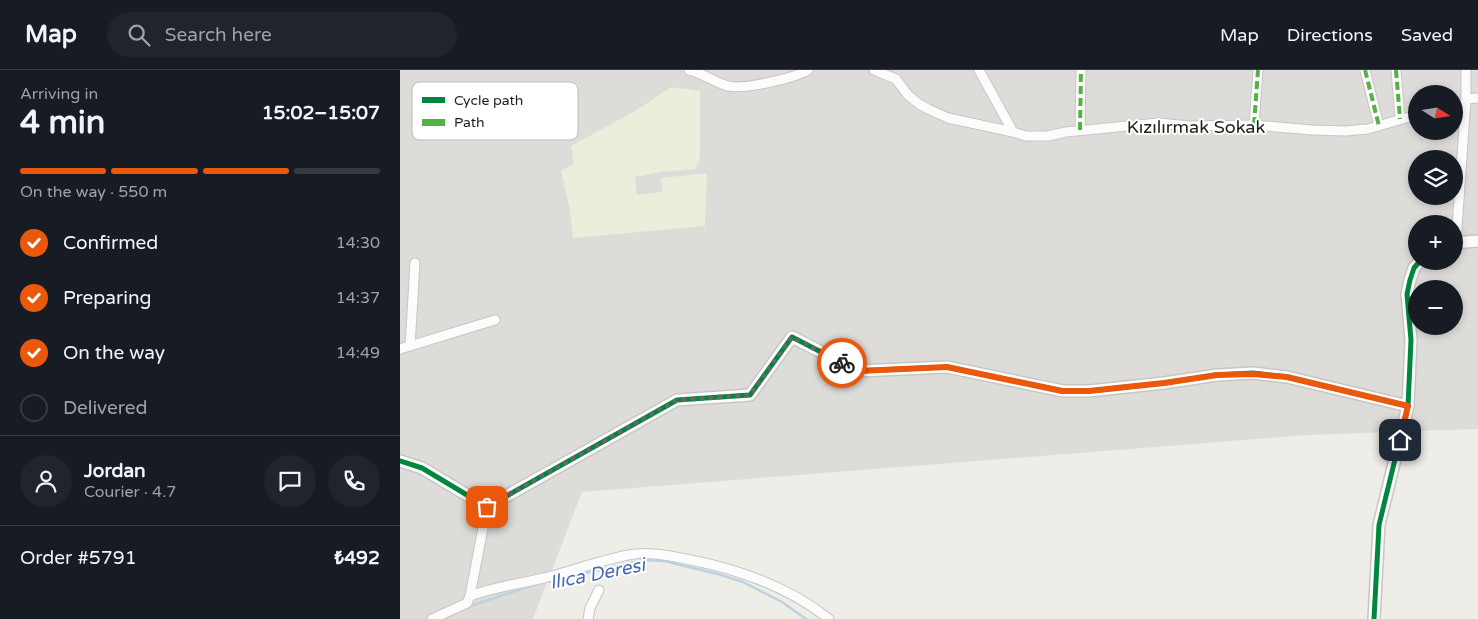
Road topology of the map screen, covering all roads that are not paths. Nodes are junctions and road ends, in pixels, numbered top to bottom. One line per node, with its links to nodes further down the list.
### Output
1 (689, 70): 2 (street)
2 (808, 70)
3 (874, 70): 18 (street, Kızılırmak Sokak)
4 (979, 70): 18 (street)
5 (1081, 70): 17 (street)
6 (1258, 70): 15 (street)
7 (1365, 70): 16 (street)
8 (1396, 70): 14 (street)
9 (1466, 70): 11 (street)
10 (1478, 98): 11 (street)
11 (1466, 102): 12 (street); 19 (street)
12 (1463, 103)
13 (1408, 117): 14 (street, Kızılırmak Sokak)
14 (1400, 119): 16 (street, Kızılırmak Sokak)
15 (1254, 124): 16 (street, Kızılırmak Sokak); 17 (street, Kızılırmak Sokak)
16 (1379, 126)
17 (1080, 130): 18 (street, Kızılırmak Sokak)
18 (1013, 132)
19 (1457, 215)
20 (1478, 241): 21 (street)
21 (1463, 242)
22 (415, 263): 25 (street)
23 (1413, 270): 27 (street)
24 (495, 320): 25 (street)
25 (410, 346): 26 (street)
26 (400, 349)
27 (1408, 406): 29 (street); 35 (street)
28 (400, 461): 29 (street)
29 (487, 507): 31 (street)
30 (599, 590): 33 (street)
31 (470, 596): 32 (street); 34 (street)
32 (432, 619)
33 (588, 619)
34 (829, 619)
35 (1374, 619)

